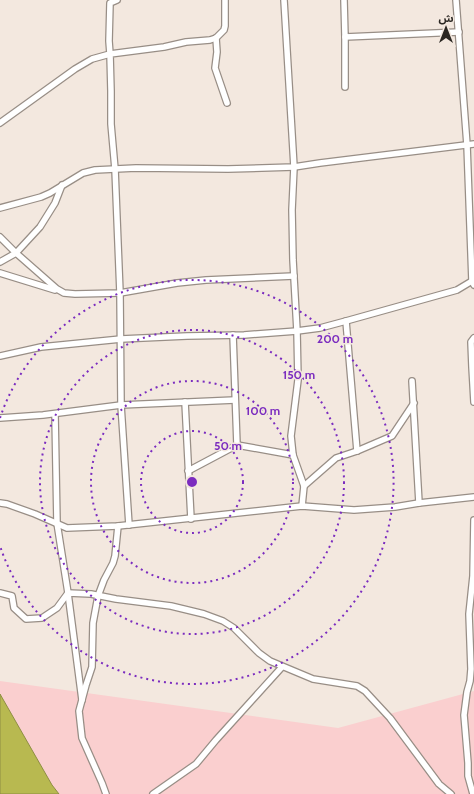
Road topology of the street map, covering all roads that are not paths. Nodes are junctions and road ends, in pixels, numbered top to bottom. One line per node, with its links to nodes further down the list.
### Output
1 (117, 0): 6 (street)
2 (226, 0): 9 (street)
3 (284, 0): 16 (street)
4 (344, 0): 8 (street)
5 (456, 0): 7 (street)
6 (108, 2): 10 (street)
7 (460, 32): 8 (street); 15 (street)
8 (345, 37): 11 (street)
9 (216, 38): 10 (street); 12 (street)
10 (110, 54): 13 (street); 17 (street)
11 (345, 87)
12 (227, 103)
13 (0, 123)
14 (474, 144): 15 (street)
15 (467, 145): 16 (street); 25 (street)
16 (294, 167): 17 (street); 24 (street)
17 (115, 169): 18 (street); 27 (street)
18 (63, 185): 19 (street); 21 (street)
19 (0, 208)
20 (0, 237): 21 (street)
21 (16, 253): 22 (street); 26 (street)
22 (0, 262)
23 (0, 273): 26 (street)
24 (294, 276): 27 (street); 29 (street)
25 (473, 283): 28 (street)
26 (59, 291): 27 (street)
27 (120, 293): 31 (street)
28 (346, 321): 29 (street); 43 (street)
29 (297, 331): 30 (street); 44 (street)
30 (233, 335): 31 (street); 35 (street)
31 (120, 339): 33 (street); 39 (street)
32 (473, 341): 37 (street)
33 (0, 356)
34 (412, 380): 38 (street)
35 (235, 400): 36 (street); 42 (street)
36 (185, 402): 39 (street); 45 (street)
37 (474, 402)
38 (414, 403): 43 (street); 49 (street)
39 (121, 405): 40 (street); 54 (street)
40 (55, 414): 41 (street); 53 (street)
41 (0, 418)
42 (237, 445): 44 (street); 45 (street)
43 (357, 452): 46 (street)
44 (293, 455): 46 (street)
45 (188, 471): 51 (street)
46 (304, 486): 50 (street)
47 (474, 497): 49 (street)
48 (0, 503): 53 (street)
49 (420, 503): 50 (street)
50 (302, 506): 51 (street)
51 (191, 519): 54 (street)
52 (474, 520): 64 (street)
53 (57, 523): 55 (street); 56 (street)
54 (129, 525): 55 (street)
55 (118, 526): 58 (street)
56 (68, 593): 57 (street); 58 (street); 60 (street)
57 (0, 594)
58 (98, 596): 59 (street); 60 (street)
59 (282, 667): 62 (street); 63 (street)
60 (82, 700): 61 (street)
61 (106, 794)
62 (153, 794)
63 (451, 794)
64 (473, 794)

